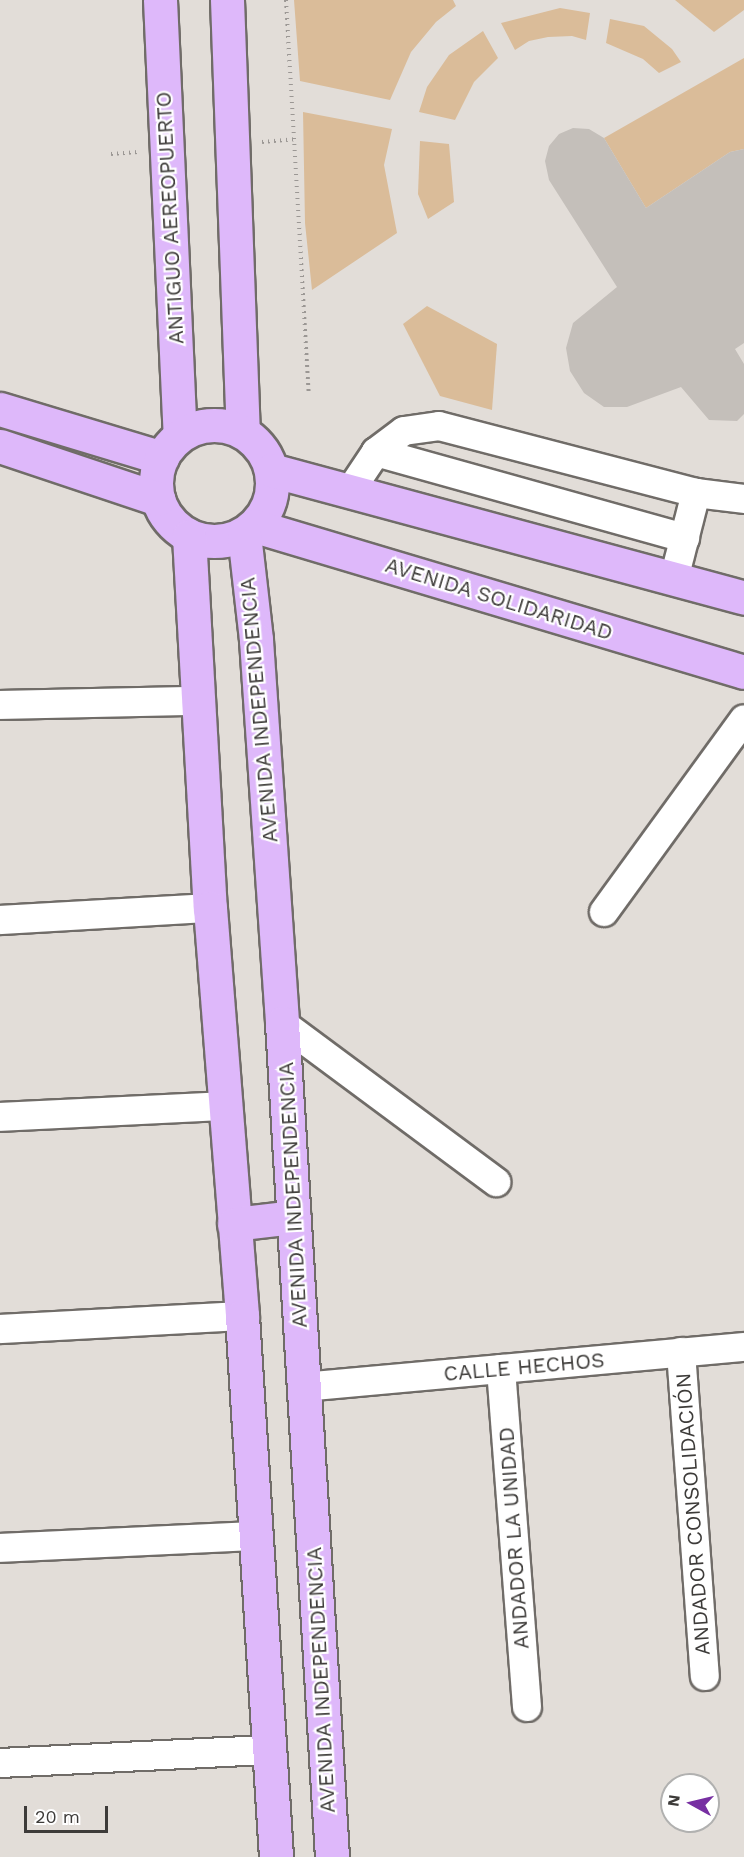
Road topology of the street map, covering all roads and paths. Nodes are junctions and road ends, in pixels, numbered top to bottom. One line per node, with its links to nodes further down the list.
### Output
1 (160, 0): 8 (main road, ANTIGUO AEREOPUERTO)
2 (228, 0): 6 (main road)
3 (285, 0): 4 (path)
4 (309, 394)
5 (0, 409): 8 (main road)
6 (243, 432): 8 (main road); 10 (main road)
7 (0, 446): 13 (main road)
8 (171, 447): 13 (main road)
9 (376, 452): 11 (street); 12 (street); 17 (street)
10 (271, 470): 11 (main road); 15 (main road)
11 (350, 491): 18 (main road)
12 (696, 493): 14 (street); 17 (street)
13 (158, 499): 16 (main road)
14 (744, 499)
15 (249, 530): 16 (main road); 20 (main road, AVENIDA SOLIDARIDAD); 27 (main road, AVENIDA INDEPENDENCIA)
16 (189, 536): 21 (main road)
17 (685, 538): 18 (street)
18 (674, 579): 19 (main road)
19 (744, 598)
20 (744, 672)
21 (198, 701): 22 (street); 24 (main road)
22 (0, 705)
23 (744, 719): 25 (street)
24 (210, 908): 26 (street); 28 (main road)
25 (604, 912)
26 (0, 920)
27 (282, 1023): 30 (street); 31 (main road, AVENIDA INDEPENDENCIA)
28 (224, 1106): 29 (street); 32 (main road)
29 (0, 1117)
30 (496, 1182)
31 (294, 1217): 32 (main road); 38 (main road, AVENIDA INDEPENDENCIA)
32 (234, 1224): 33 (main road)
33 (242, 1316): 34 (street); 39 (main road)
34 (0, 1329)
35 (744, 1347): 36 (street, CALLE HECHOS)
36 (681, 1352): 37 (street, CALLE HECHOS); 41 (street, ANDADOR CONSOLIDACIÓN)
37 (501, 1369): 38 (street, CALLE HECHOS); 42 (street, ANDADOR LA UNIDAD)
38 (303, 1387): 46 (main road, AVENIDA INDEPENDENCIA)
39 (256, 1536): 40 (street); 43 (main road)
40 (0, 1548)
41 (705, 1676)
42 (527, 1707)
43 (269, 1750): 44 (street); 45 (main road)
44 (0, 1763)
45 (276, 1857)
46 (332, 1857)

